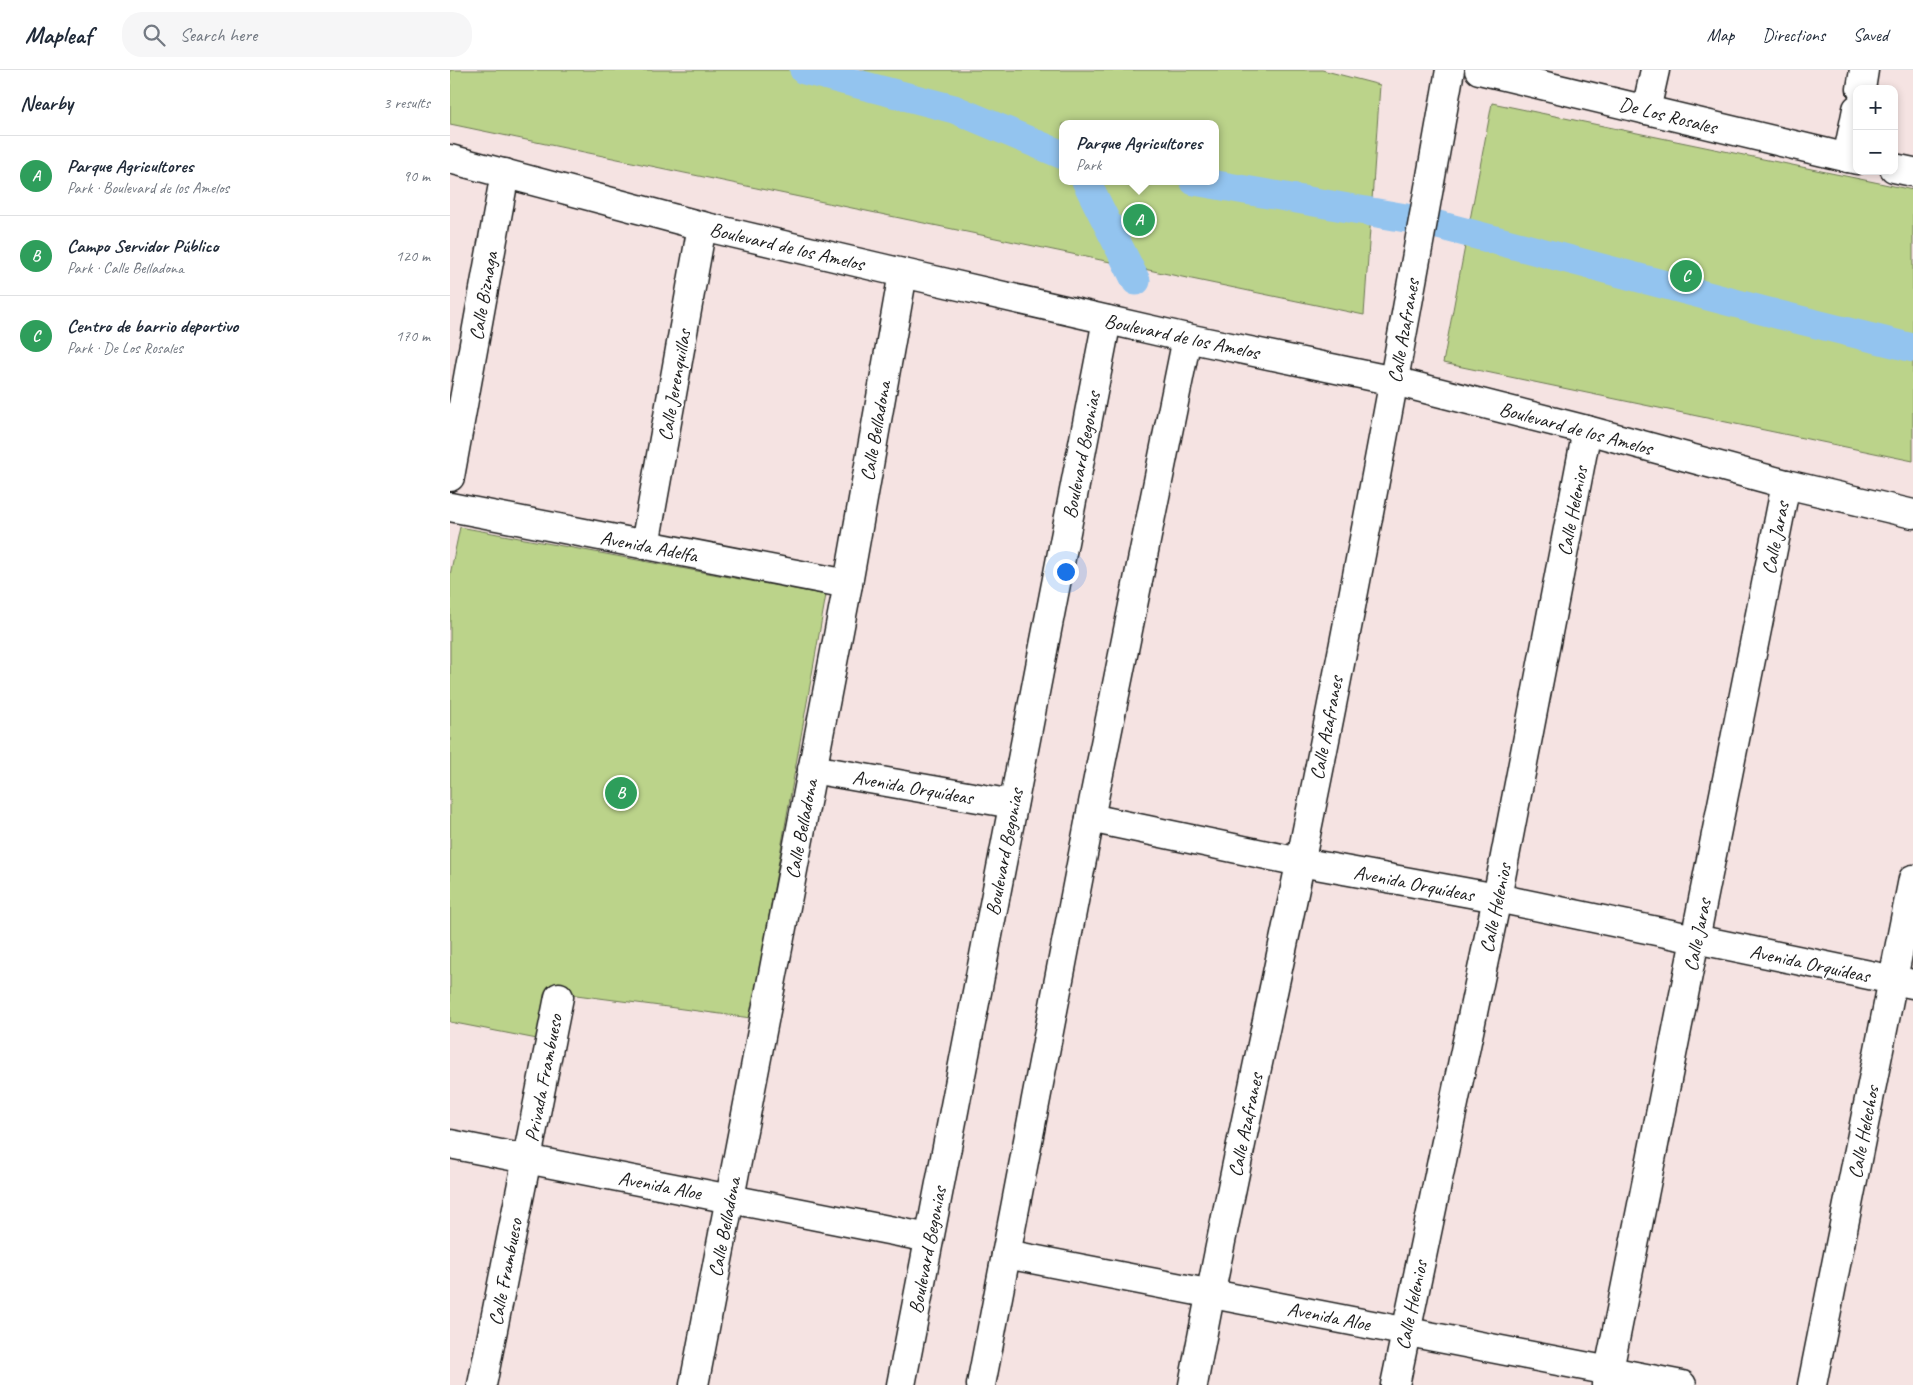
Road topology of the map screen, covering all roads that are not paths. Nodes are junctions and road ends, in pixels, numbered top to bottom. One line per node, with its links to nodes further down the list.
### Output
1 (1450, 70): 17 (street, Calle Azafranes)
2 (1479, 70): 6 (street, De Los Rosales)
3 (1655, 70): 6 (street)
4 (1864, 70): 5 (street)
5 (1862, 85)
6 (1646, 110): 8 (street, De Los Rosales)
7 (1855, 130): 8 (street)
8 (1852, 159)
9 (450, 160): 12 (street, Boulevard de los Amelos)
10 (1898, 169): 11 (street)
11 (1913, 172)
12 (505, 173): 13 (street, Boulevard de los Amelos); 19 (street, Calle Biznaga)
13 (702, 226): 14 (street, Boulevard de los Amelos); 23 (street, Calle Jerenquillas)
14 (903, 273): 15 (street, Boulevard de los Amelos); 24 (street, Calle Belladona)
15 (1108, 320): 16 (street, Boulevard de los Amelos); 26 (street, Boulevard Begonias)
16 (1187, 338): 17 (street, Boulevard de los Amelos); 27 (street)
17 (1394, 381): 18 (street, Boulevard de los Amelos); 28 (street, Calle Azafranes)
18 (1588, 430): 20 (street, Boulevard de los Amelos); 30 (street, Calle Helenios)
19 (450, 478)
20 (1786, 484): 22 (street, Boulevard de los Amelos); 31 (street, Calle Jaras)
21 (450, 507): 23 (street, Avenida Adelfa)
22 (1913, 514)
23 (645, 545): 24 (street, Avenida Adelfa)
24 (848, 584): 25 (street, Calle Belladona)
25 (812, 769): 26 (street, Avenida Orquídeas); 36 (street, Calle Belladona)
26 (1013, 804): 37 (street, Boulevard Begonias)
27 (1090, 818): 28 (street, Avenida Orquídeas); 38 (street)
28 (1300, 862): 30 (street, Avenida Orquídeas); 39 (street, Calle Azafranes)
29 (1913, 879): 32 (street, Calle Helechos)
30 (1498, 898): 31 (street, Avenida Orquídeas); 40 (street, Calle Helenios)
31 (1696, 940): 32 (street, Avenida Orquídeas); 41 (street, Calle Jaras)
32 (1903, 982): 49 (street, Calle Helechos)
33 (560, 997): 35 (street, Privada Frambueso)
34 (450, 1144): 35 (street, Avenida Aloe)
35 (527, 1159): 36 (street, Avenida Aloe); 42 (street, Calle Frambueso)
36 (730, 1198): 37 (street, Avenida Aloe); 43 (street, Calle Belladona)
37 (929, 1238): 44 (street, Boulevard Begonias)
38 (1006, 1254): 39 (street, Avenida Aloe); 45 (street)
39 (1210, 1293): 40 (street, Avenida Aloe); 46 (street, Calle Azafranes)
40 (1405, 1331): 41 (street, Avenida Aloe); 47 (street, Calle Helenios)
41 (1607, 1378): 48 (street, Avenida Aloe)
42 (482, 1385)
43 (694, 1385)
44 (901, 1385)
45 (981, 1385)
46 (1193, 1385)
47 (1395, 1385)
48 (1682, 1385)
49 (1812, 1385)

